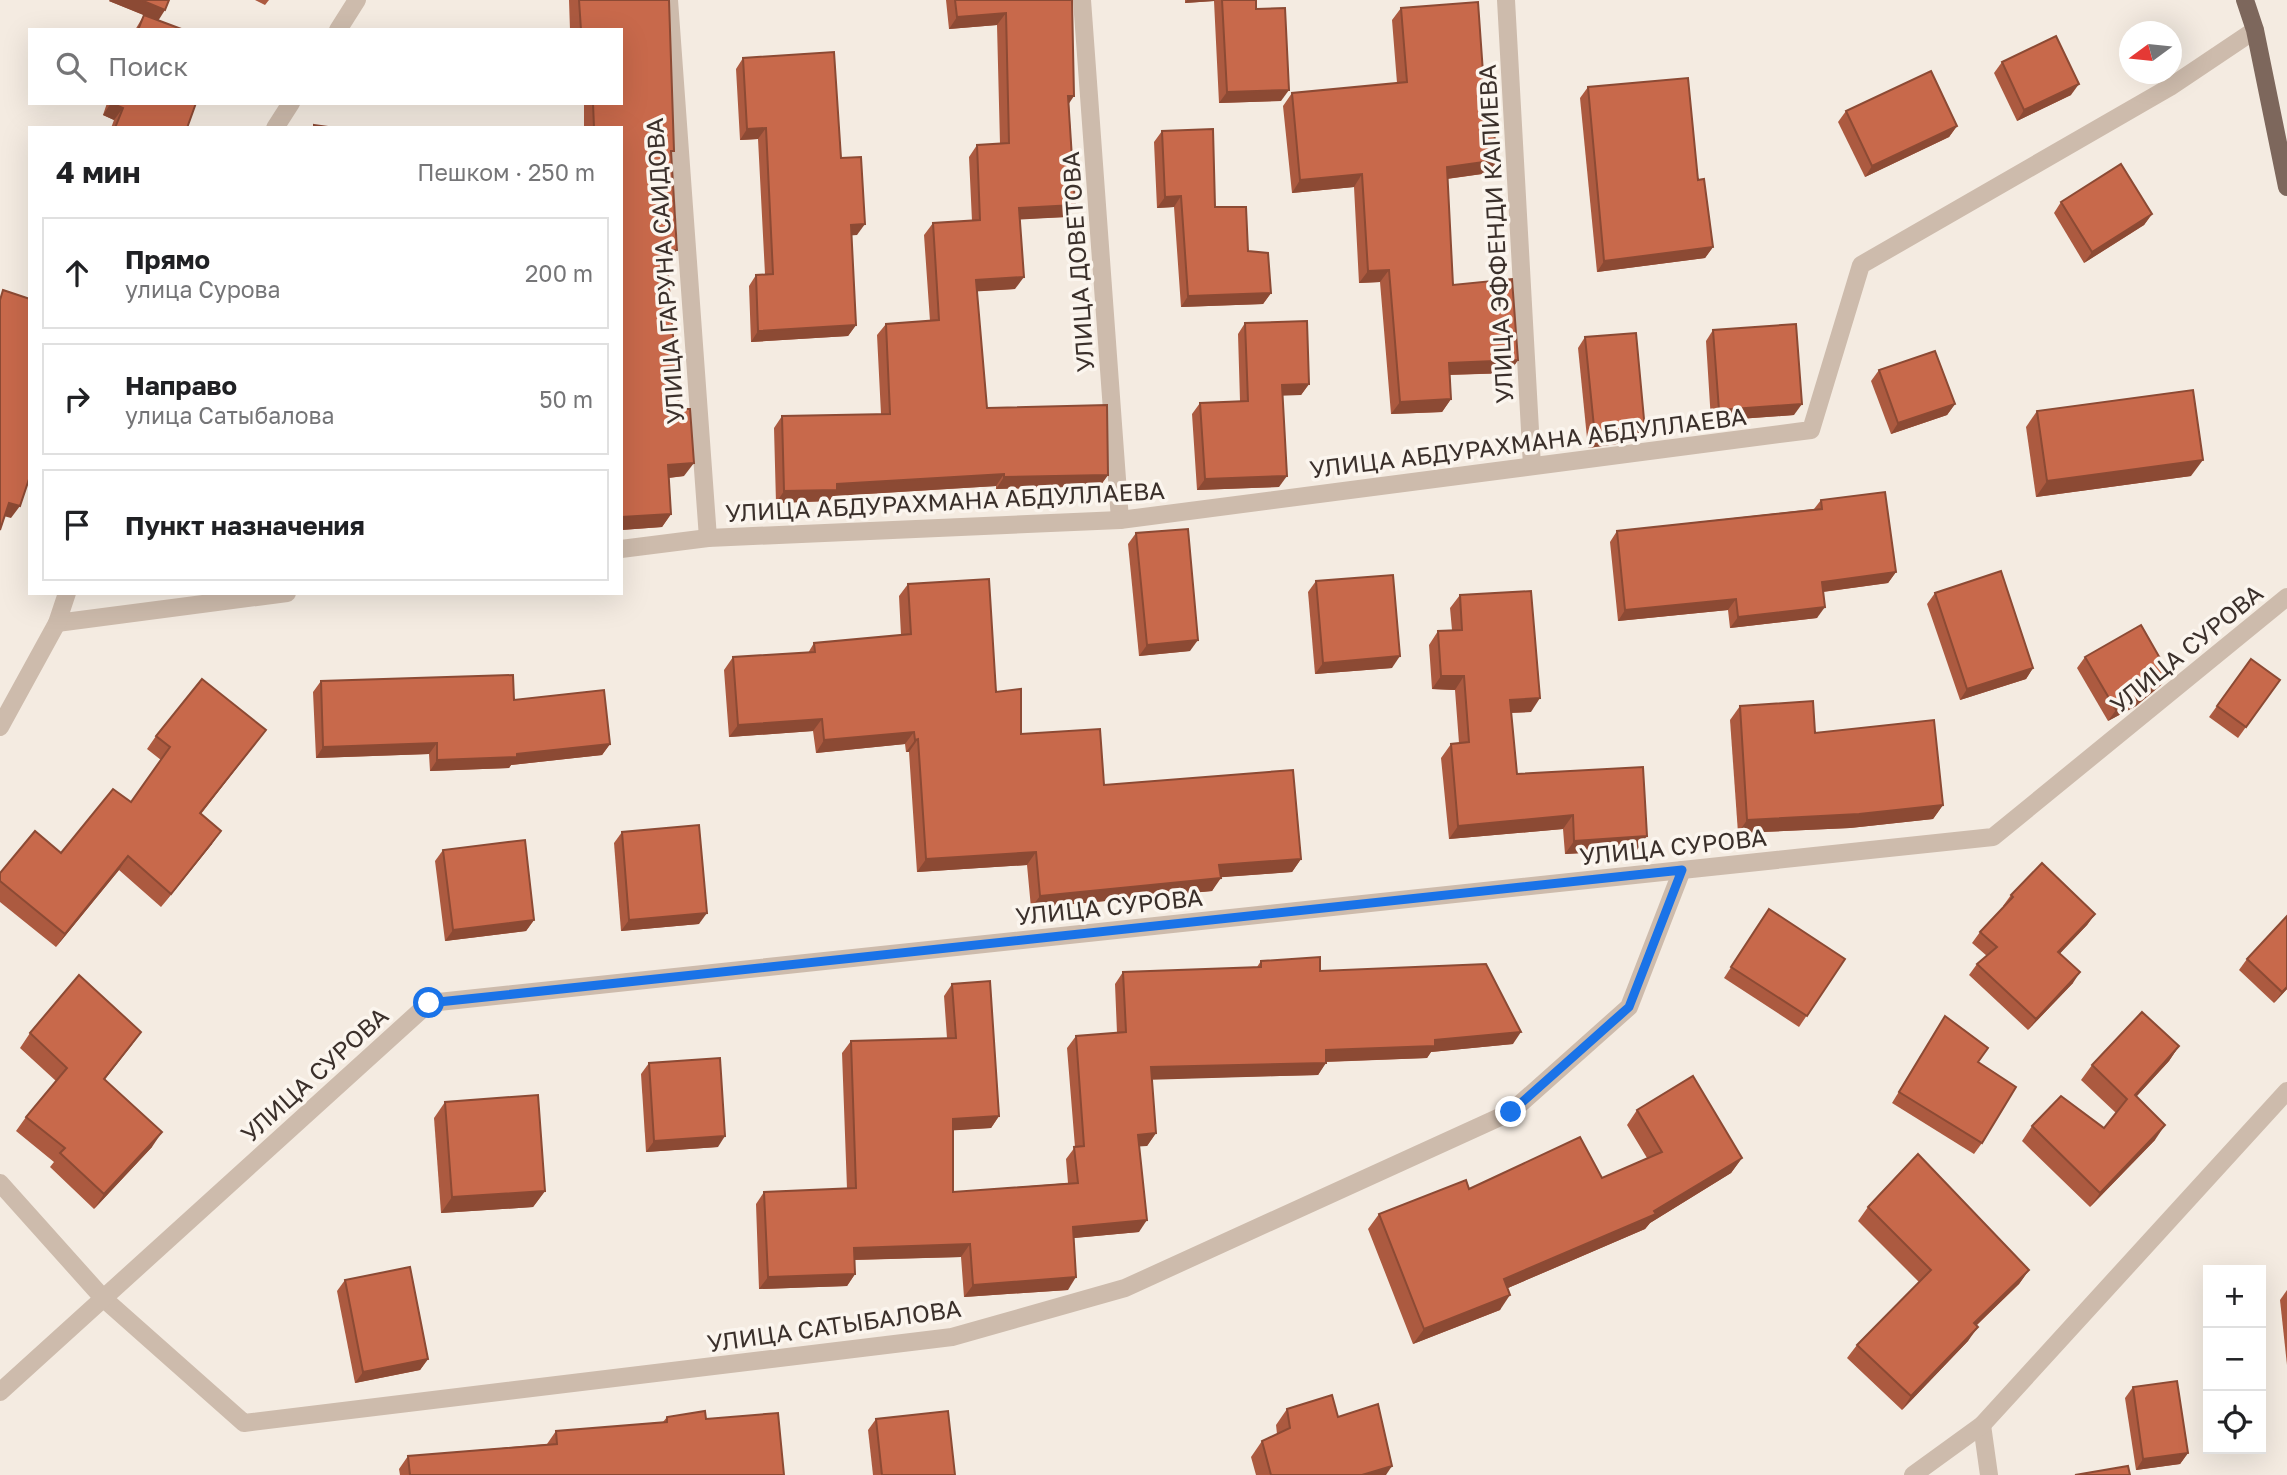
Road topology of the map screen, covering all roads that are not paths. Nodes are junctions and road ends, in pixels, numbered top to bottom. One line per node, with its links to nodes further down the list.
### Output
1 (357, 0): 6 (street)
2 (669, 0): 13 (street, УЛИЦА ГАРУНА САИДОВА)
3 (1082, 0): 12 (street, УЛИЦА ДОВЕТОВА)
4 (1506, 0): 11 (street, УЛИЦА ЭФФЕНДИ КАПИЕВА)
5 (2245, 0): 7 (main road)
6 (339, 28)
7 (2255, 30): 10 (main road); 11 (street, УЛИЦА АБДУРАХМАНА АБДУЛЛАЕВА)
8 (290, 105): 9 (street)
9 (276, 126)
10 (2287, 187)
11 (1532, 466): 12 (street, УЛИЦА АБДУРАХМАНА АБДУЛЛАЕВА)
12 (1120, 520): 13 (street, УЛИЦА АБДУРАХМАНА АБДУЛЛАЕВА)
13 (708, 538): 14 (street, УЛИЦА АБДУРАХМАНА АБДУЛЛАЕВА)
14 (623, 549)
15 (66, 595): 18 (street)
16 (272, 595): 18 (street)
17 (2287, 597): 20 (street, УЛИЦА СУРОВА)
18 (57, 624): 19 (street)
19 (0, 727)
20 (1682, 870): 23 (street, УЛИЦА СУРОВА); 23 (street, УЛИЦА САТЫБАЛОВА)
21 (2287, 1091): 25 (street)
22 (0, 1183): 23 (street, УЛИЦА САТЫБАЛОВА)
23 (103, 1298): 24 (street, УЛИЦА СУРОВА)
24 (0, 1392)
25 (1982, 1425): 26 (street); 27 (street)
26 (1913, 1475)
27 (1989, 1475)

